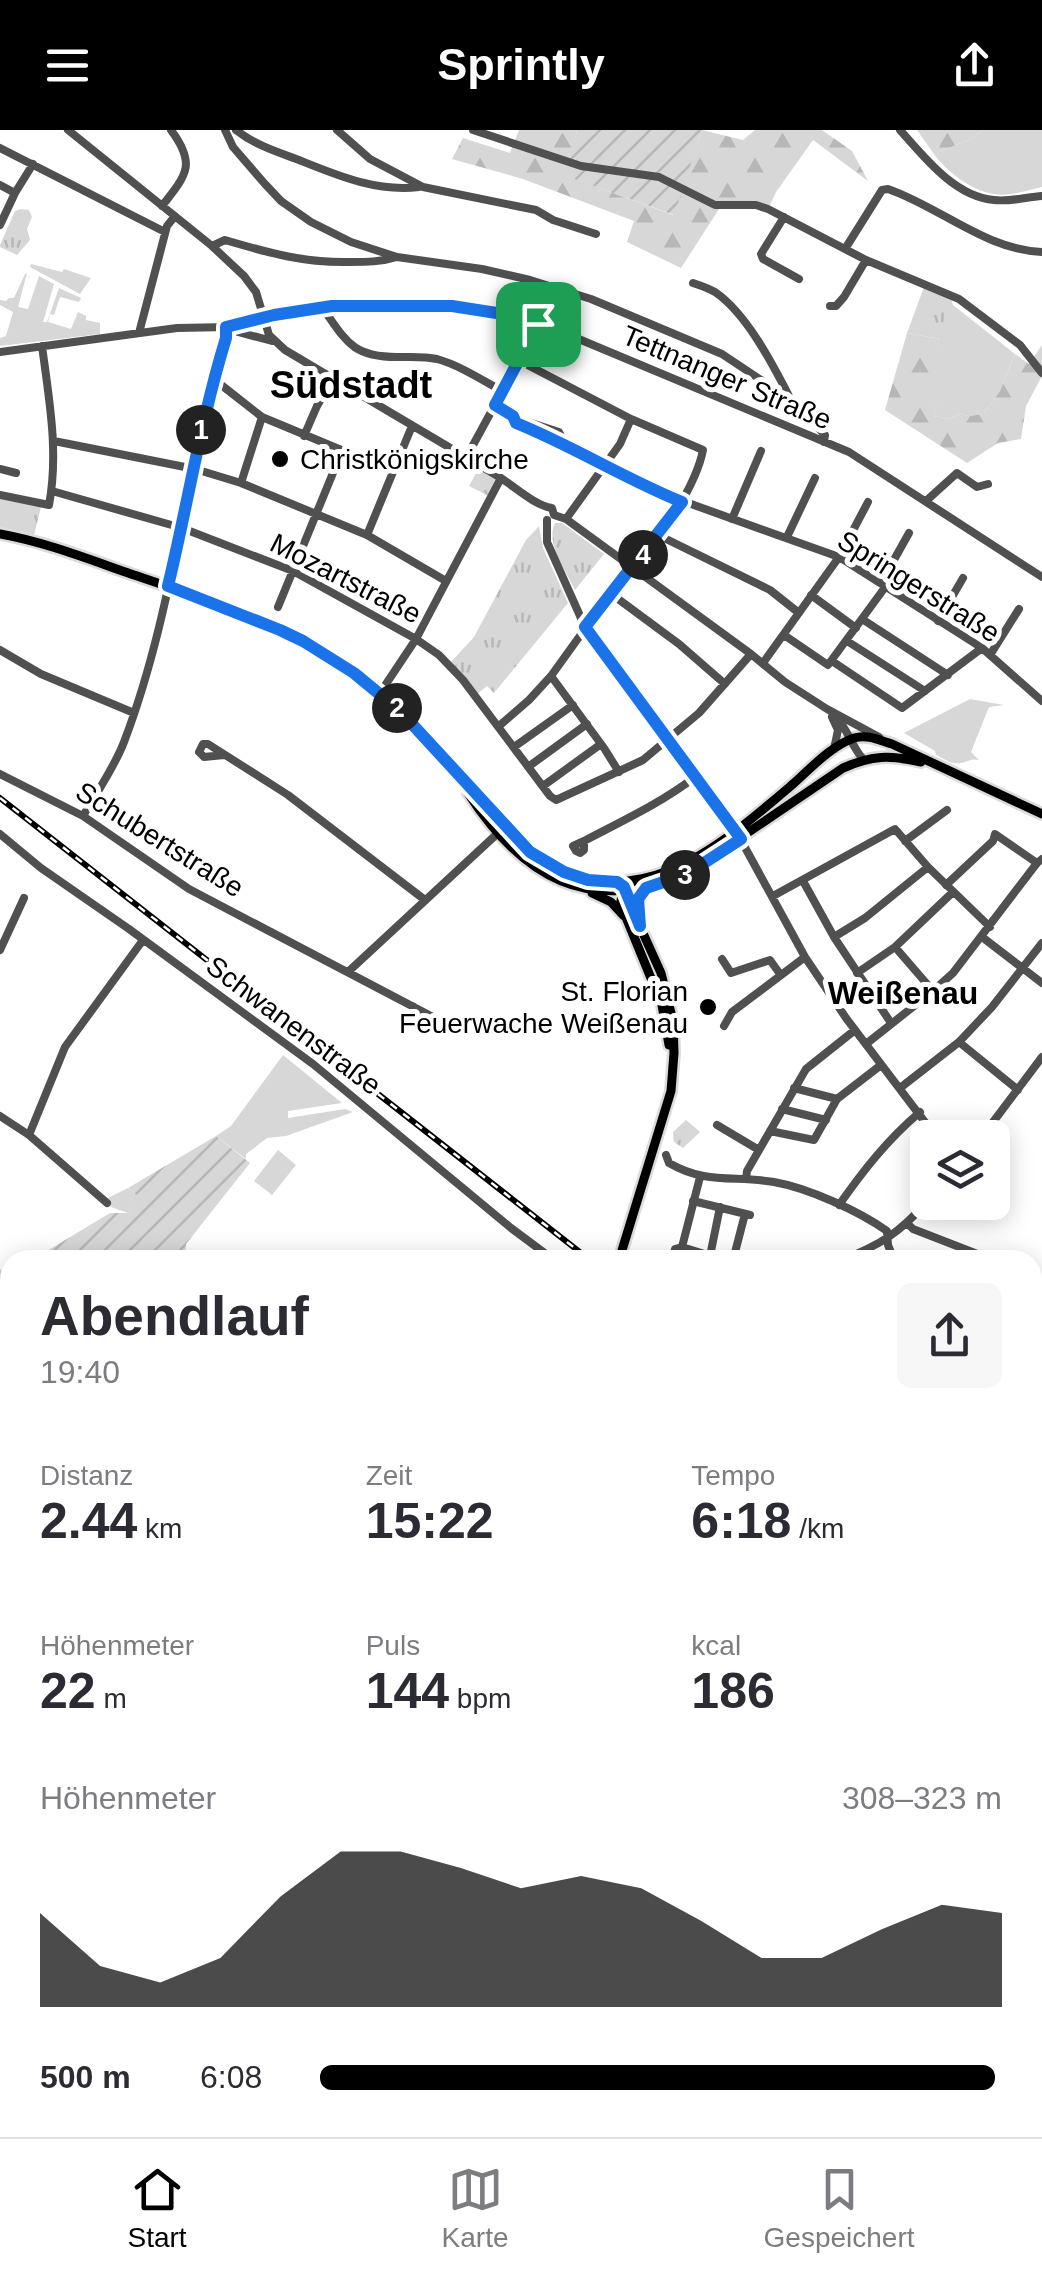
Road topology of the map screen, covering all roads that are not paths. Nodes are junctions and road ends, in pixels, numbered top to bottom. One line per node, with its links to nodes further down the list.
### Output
1 (68, 130): 14 (street)
2 (171, 130): 14 (street)
3 (225, 130): 23 (street)
4 (236, 130): 11 (street)
5 (338, 130): 11 (street)
6 (473, 130): 16 (street)
7 (900, 130): 13 (street)
8 (0, 148): 9 (street)
9 (34, 164): 12 (street); 18 (street)
10 (0, 186): 12 (street)
11 (423, 186): 19 (street)
12 (15, 193): 17 (street)
13 (1042, 196)
14 (162, 206): 15 (street)
15 (174, 216): 18 (street); 20 (street)
16 (784, 217): 21 (street); 25 (street)
17 (0, 225)
18 (166, 232): 32 (street)
19 (596, 234)
20 (212, 246): 23 (street); 29 (street)
21 (845, 249): 22 (street); 24 (street)
22 (1042, 252)
23 (397, 257): 41 (street)
24 (866, 260): 27 (street); 37 (street)
25 (798, 279)
26 (692, 282): 41 (street)
27 (830, 306)
28 (322, 307): 29 (street, Tettnanger Straße); 30 (street, Tettnanger Straße); 40 (street)
29 (262, 317): 31 (street, Tettnanger Straße); 33 (street)
30 (538, 324): 36 (street); 48 (street, Tettnanger Straße)
31 (228, 327): 32 (street); 33 (street); 39 (street)
32 (139, 333): 34 (street)
33 (274, 342): 38 (street)
34 (42, 346): 35 (street); 47 (street)
35 (0, 352)
36 (518, 360): 40 (street); 44 (street)
37 (1042, 373)
38 (333, 380): 45 (street); 46 (street)
39 (213, 381): 43 (street); 54 (street)
40 (502, 390): 42 (street)
41 (791, 400): 48 (street)
42 (495, 405): 51 (street); 52 (street, Springerstraße)
43 (262, 417): 46 (street); 59 (street)
44 (631, 419): 52 (street); 64 (street)
45 (412, 426): 51 (street); 56 (street)
46 (304, 436): 49 (street)
47 (54, 442): 54 (street); 61 (street)
48 (824, 442): 63 (street, Tettnanger Straße)
49 (342, 451): 56 (street); 66 (street)
50 (761, 451): 69 (street)
51 (466, 458): 57 (street)
52 (606, 466): 64 (street, Springerstraße); 68 (street)
53 (0, 469): 55 (street)
54 (195, 470): 59 (street); 70 (street)
55 (16, 472)
56 (392, 472): 73 (street)
57 (501, 478): 67 (street); 81 (street)
58 (815, 478): 75 (street)
59 (241, 483): 66 (street)
60 (988, 484): 63 (street)
61 (52, 491): 62 (street); 70 (street, Mozartstraße)
62 (0, 495)
63 (926, 501): 79 (street, Tettnanger Straße)
64 (682, 502): 69 (street, Springerstraße); 74 (street)
65 (868, 502): 76 (street)
66 (317, 514): 73 (street); 78 (street)
67 (550, 518): 68 (street); 91 (street)
68 (566, 519): 77 (street)
69 (732, 519): 75 (street, Springerstraße)
70 (182, 528): 78 (street, Mozartstraße); 83 (street)
71 (909, 533): 82 (street)
72 (0, 534): 83 (main road)
73 (367, 535): 81 (street)
74 (658, 536): 77 (street); 88 (street)
75 (787, 537): 76 (street, Springerstraße)
76 (839, 557): 82 (street, Springerstraße); 85 (street)
77 (632, 567): 84 (street); 97 (street)
78 (293, 571): 86 (street); 93 (street, Mozartstraße)
79 (1042, 577)
80 (964, 578): 89 (street)
81 (446, 581): 93 (street)
82 (883, 585): 89 (street, Springerstraße); 90 (street)
83 (168, 586): 105 (main road); 109 (street)
84 (610, 593): 91 (street); 103 (street)
85 (812, 596): 88 (street); 90 (street)
86 (278, 608)
87 (1019, 608): 98 (street)
88 (799, 613): 92 (street)
89 (938, 620): 95 (street, Springerstraße)
90 (859, 623): 94 (street); 101 (street)
91 (585, 627): 102 (street); 113 (street)
92 (784, 634): 99 (street); 100 (street)
93 (416, 639): 105 (street); 111 (street, Mozartstraße)
94 (846, 641): 99 (street); 104 (street)
95 (982, 648): 98 (street, Springerstraße); 101 (street)
96 (0, 650): 109 (street)
97 (751, 654): 100 (street); 103 (street)
98 (990, 655): 106 (street, Springerstraße)
99 (832, 661): 104 (street)
100 (763, 663): 108 (street)
101 (948, 675): 104 (street)
102 (550, 676): 107 (street); 111 (street)
103 (726, 684): 113 (street)
104 (925, 691)
105 (380, 693): 129 (main road)
106 (1042, 701)
107 (573, 705): 110 (street); 116 (street)
108 (827, 709): 112 (street); 115 (street); 117 (street)
109 (134, 713): 128 (street)
110 (587, 724): 114 (street); 121 (street)
111 (499, 726): 116 (street, Mozartstraße)
112 (851, 739): 115 (main road); 117 (main road); 119 (street)
113 (668, 741): 122 (street); 124 (street)
114 (601, 744): 122 (street); 125 (street)
115 (892, 744): 120 (main road)
116 (514, 748): 121 (street, Mozartstraße)
117 (834, 749): 131 (main road)
118 (224, 756): 144 (street)
119 (863, 760): 120 (main road); 131 (main road)
120 (933, 765): 127 (main road)
121 (528, 767): 125 (street, Mozartstraße)
122 (618, 772): 125 (street, Mozartstraße)
123 (0, 774): 128 (street, Schubertstraße)
124 (695, 778): 131 (street); 133 (street)
125 (543, 786)
126 (946, 810): 132 (street)
127 (1042, 814)
128 (83, 816): 157 (street, Schubertstraße)
129 (502, 830): 138 (main road); 140 (main road); 144 (street)
130 (0, 834): 150 (street, Schwanenstraße)
131 (738, 835): 138 (main road); 139 (main road); 142 (street)
132 (902, 838): 135 (street); 136 (street)
133 (584, 842)
134 (1039, 861): 137 (street); 147 (street)
135 (928, 867): 137 (street); 148 (street)
136 (803, 882): 142 (street); 148 (street)
137 (946, 884): 141 (street)
138 (625, 887): 139 (main road); 140 (main road); 145 (main road); 146 (main road)
139 (646, 888): 146 (main road)
140 (585, 890): 145 (main road)
141 (953, 892): 147 (street); 152 (street)
142 (774, 896): 154 (street)
143 (24, 898): 153 (street)
144 (424, 900): 157 (street)
145 (626, 918): 174 (main road)
146 (640, 926): 174 (main road)
147 (990, 926): 149 (street)
148 (834, 937): 158 (street)
149 (982, 937): 156 (street); 161 (street)
150 (143, 940): 183 (street); 196 (street, Schwanenstraße)
151 (1042, 943): 156 (street)
152 (895, 947): 158 (street); 161 (street)
153 (0, 950)
154 (805, 957): 159 (street); 165 (street)
155 (722, 960): 159 (street)
156 (1023, 969): 160 (street); 166 (street)
157 (349, 971): 162 (street, Schubertstraße)
158 (857, 972): 163 (street)
159 (780, 974): 164 (street)
160 (1042, 983)
161 (933, 991): 163 (street)
162 (414, 1007)
163 (891, 1023): 167 (street)
164 (724, 1026)
165 (855, 1030): 167 (street); 170 (street)
166 (959, 1042): 171 (street); 172 (street)
167 (866, 1044): 169 (street)
168 (1042, 1057): 172 (street)
169 (881, 1065): 171 (street); 173 (street)
170 (794, 1088): 173 (street); 175 (street)
171 (900, 1088): 176 (street)
172 (1018, 1090): 180 (street)
173 (837, 1099): 178 (street)
174 (665, 1107): 197 (main road)
175 (782, 1110): 178 (street); 182 (street)
176 (920, 1112): 179 (street); 190 (street)
177 (0, 1116): 183 (street)
178 (826, 1120): 182 (street)
179 (925, 1120)
180 (995, 1120)
181 (717, 1124): 184 (street)
182 (770, 1131): 184 (street)
183 (29, 1135): 189 (street)
184 (758, 1150): 187 (street)
185 (666, 1156): 186 (street)
186 (700, 1177): 187 (street); 188 (street)
187 (746, 1178): 190 (street)
188 (693, 1201): 191 (street); 195 (street)
189 (108, 1203)
190 (839, 1205): 194 (street)
191 (720, 1208): 200 (street); 201 (street)
192 (910, 1220): 193 (street)
193 (907, 1223): 194 (street); 204 (street)
194 (888, 1238): 202 (street); 203 (street)
195 (682, 1247): 198 (street); 199 (street)
196 (540, 1250)
197 (621, 1250)
198 (675, 1250)
199 (687, 1250)
200 (711, 1250)
201 (736, 1250)
202 (867, 1250)
203 (891, 1250)
204 (967, 1250)

